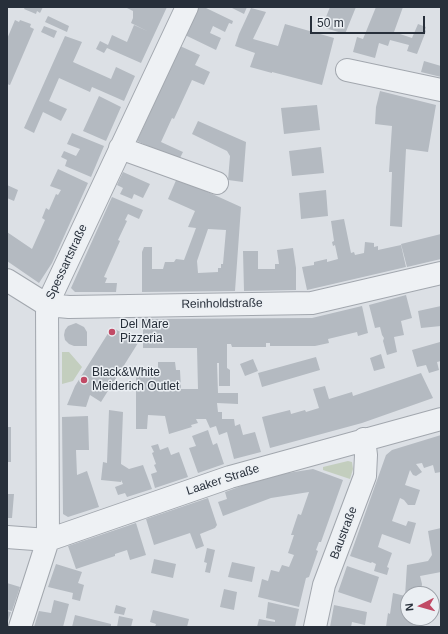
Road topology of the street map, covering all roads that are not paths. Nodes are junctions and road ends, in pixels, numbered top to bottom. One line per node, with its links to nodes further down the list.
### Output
1 (188, 7): 4 (street, Spessartstraße)
2 (347, 70): 3 (street)
3 (441, 90)
4 (120, 148): 5 (street); 8 (street, Spessartstraße)
5 (217, 183)
6 (441, 273): 8 (street, Reinholdstraße)
7 (7, 280): 8 (street, Reinholdstraße)
8 (47, 304): 12 (street, Spessartstraße)
9 (441, 419): 10 (street, Laaker Straße)
10 (364, 439): 12 (street, Laaker Straße); 14 (street, Baustraße)
11 (7, 537): 12 (street, Laaker Straße)
12 (48, 540): 13 (street, Spessartstraße)
13 (20, 627)
14 (315, 627)

